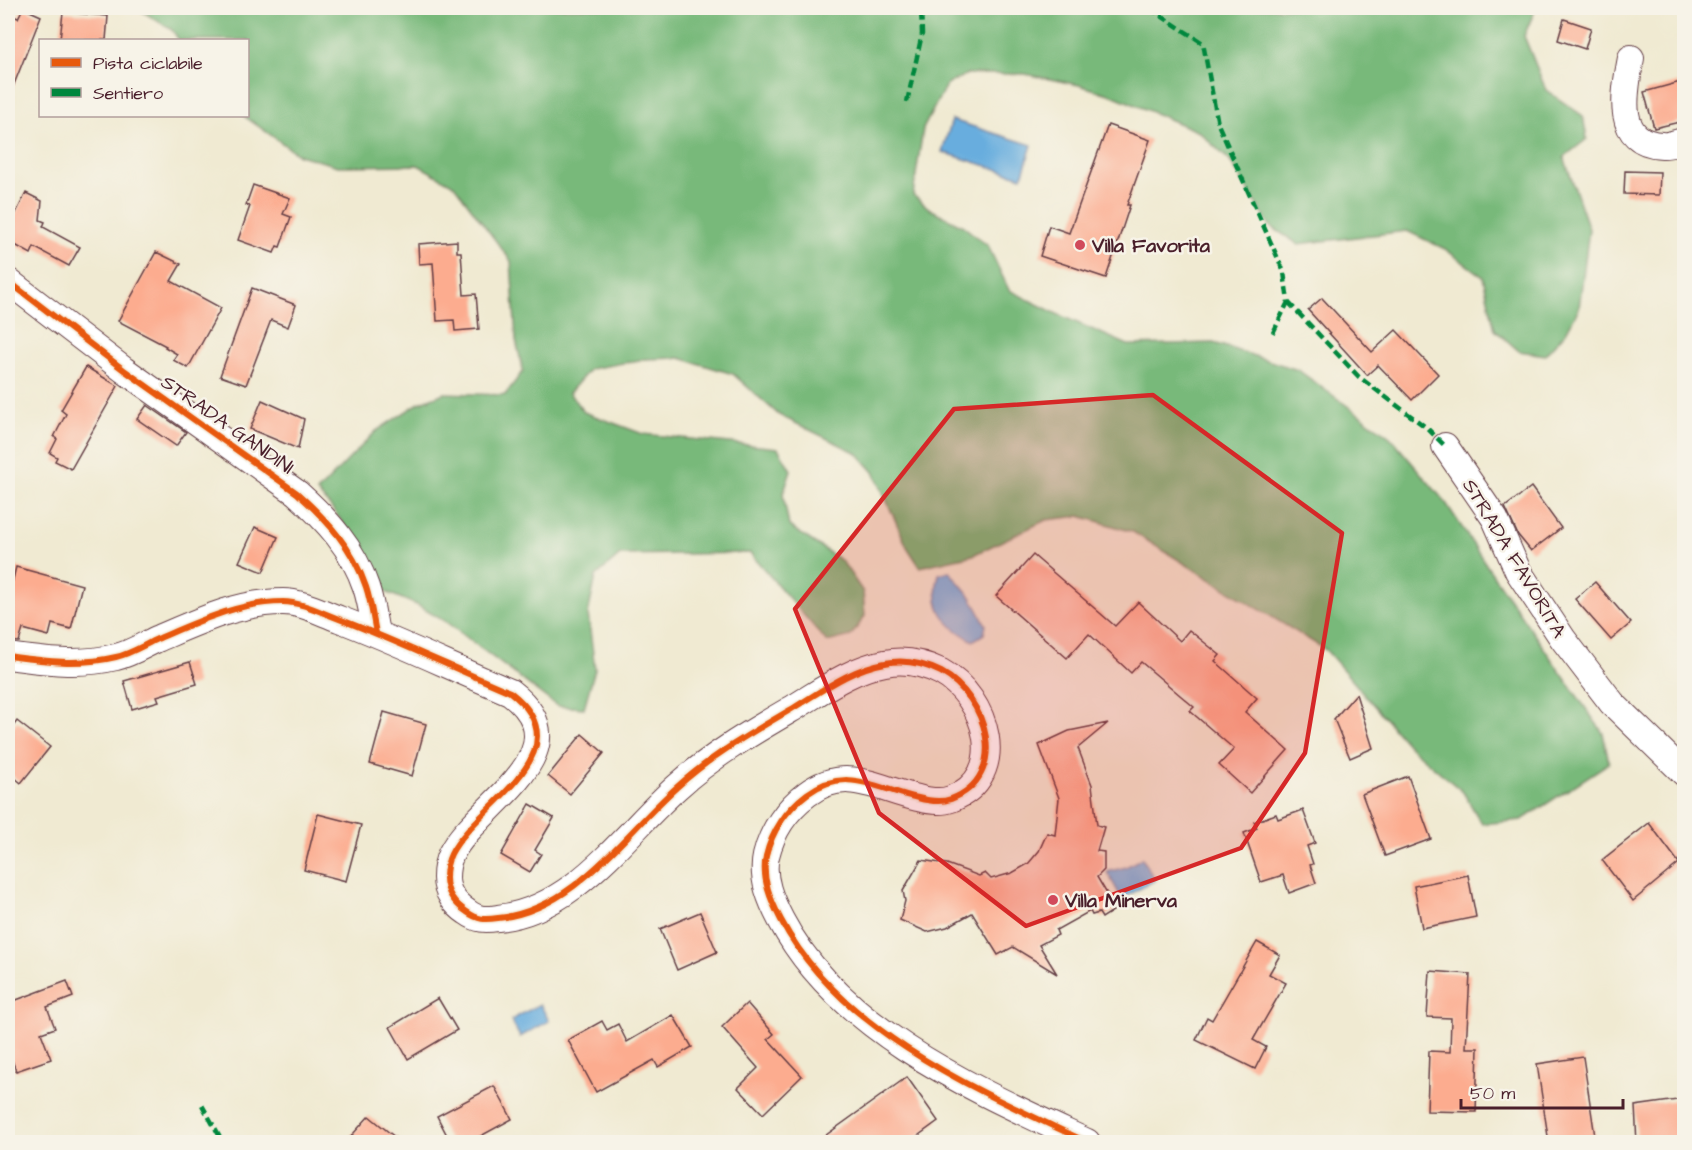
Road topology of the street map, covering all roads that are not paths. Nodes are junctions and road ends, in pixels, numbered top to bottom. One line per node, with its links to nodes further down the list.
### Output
1 (1631, 58): 2 (street)
2 (1684, 141)
3 (8, 281): 5 (street, STRADA GANDINI)
4 (1445, 446): 7 (street, STRADA FAVORITA)
5 (376, 633): 6 (street); 8 (street)
6 (8, 656)
7 (1684, 773)
8 (1088, 1143)

